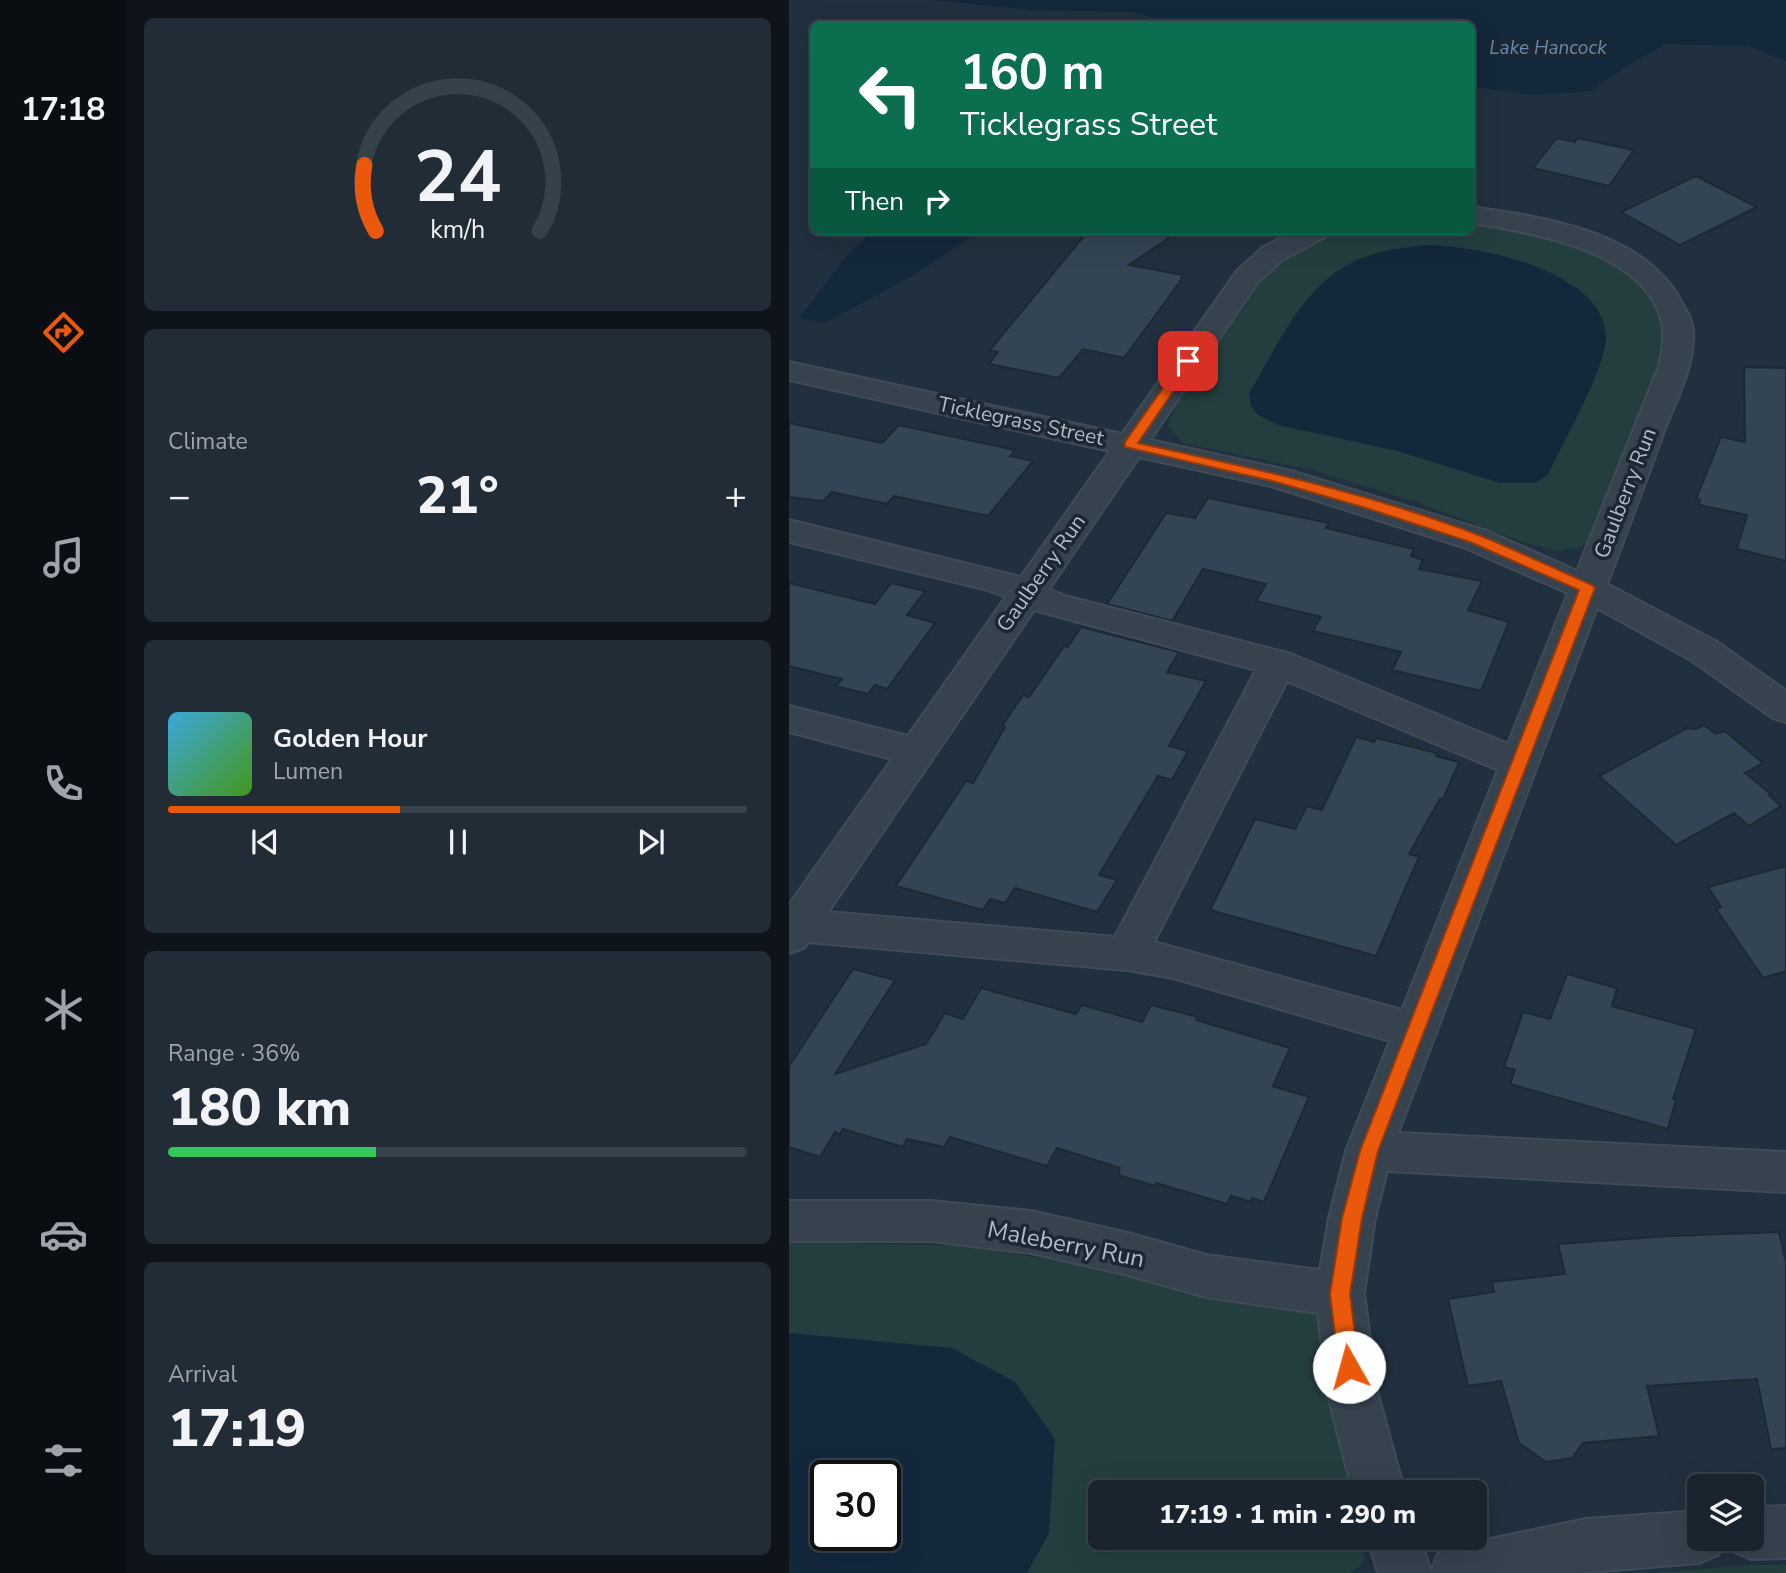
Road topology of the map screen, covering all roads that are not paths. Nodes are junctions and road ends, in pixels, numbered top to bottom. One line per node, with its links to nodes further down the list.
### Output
1 (1475, 216): 6 (street, Gaulberry Run)
2 (1308, 235): 4 (street, Gaulberry Run)
3 (789, 371): 4 (street, Ticklegrass Street)
4 (1130, 445): 6 (street, Ticklegrass Street); 7 (street, Gaulberry Run)
5 (789, 531): 7 (street)
6 (1587, 588): 9 (street, Ticklegrass Street); 12 (street, Gaulberry Run)
7 (1027, 592): 8 (street); 11 (street, Gaulberry Run)
8 (1278, 663): 12 (street); 14 (street)
9 (1786, 709)
10 (789, 719): 11 (street)
11 (917, 752): 13 (street, Gaulberry Run)
12 (1520, 764): 15 (street, Gaulberry Run)
13 (793, 931): 14 (street)
14 (1127, 954): 15 (street)
15 (1415, 1031): 16 (street, Gaulberry Run)
16 (1369, 1151): 17 (street); 19 (street, Gaulberry Run)
17 (1786, 1172)
18 (789, 1221): 19 (street, Maleberry Run)
19 (1340, 1294): 20 (street, Gaulberry Run)
20 (1376, 1480)
21 (1786, 1532): 22 (street)
22 (1764, 1533)
23 (1687, 1538): 26 (street)
24 (1397, 1550): 25 (street)
25 (1405, 1573)
26 (1457, 1573)

